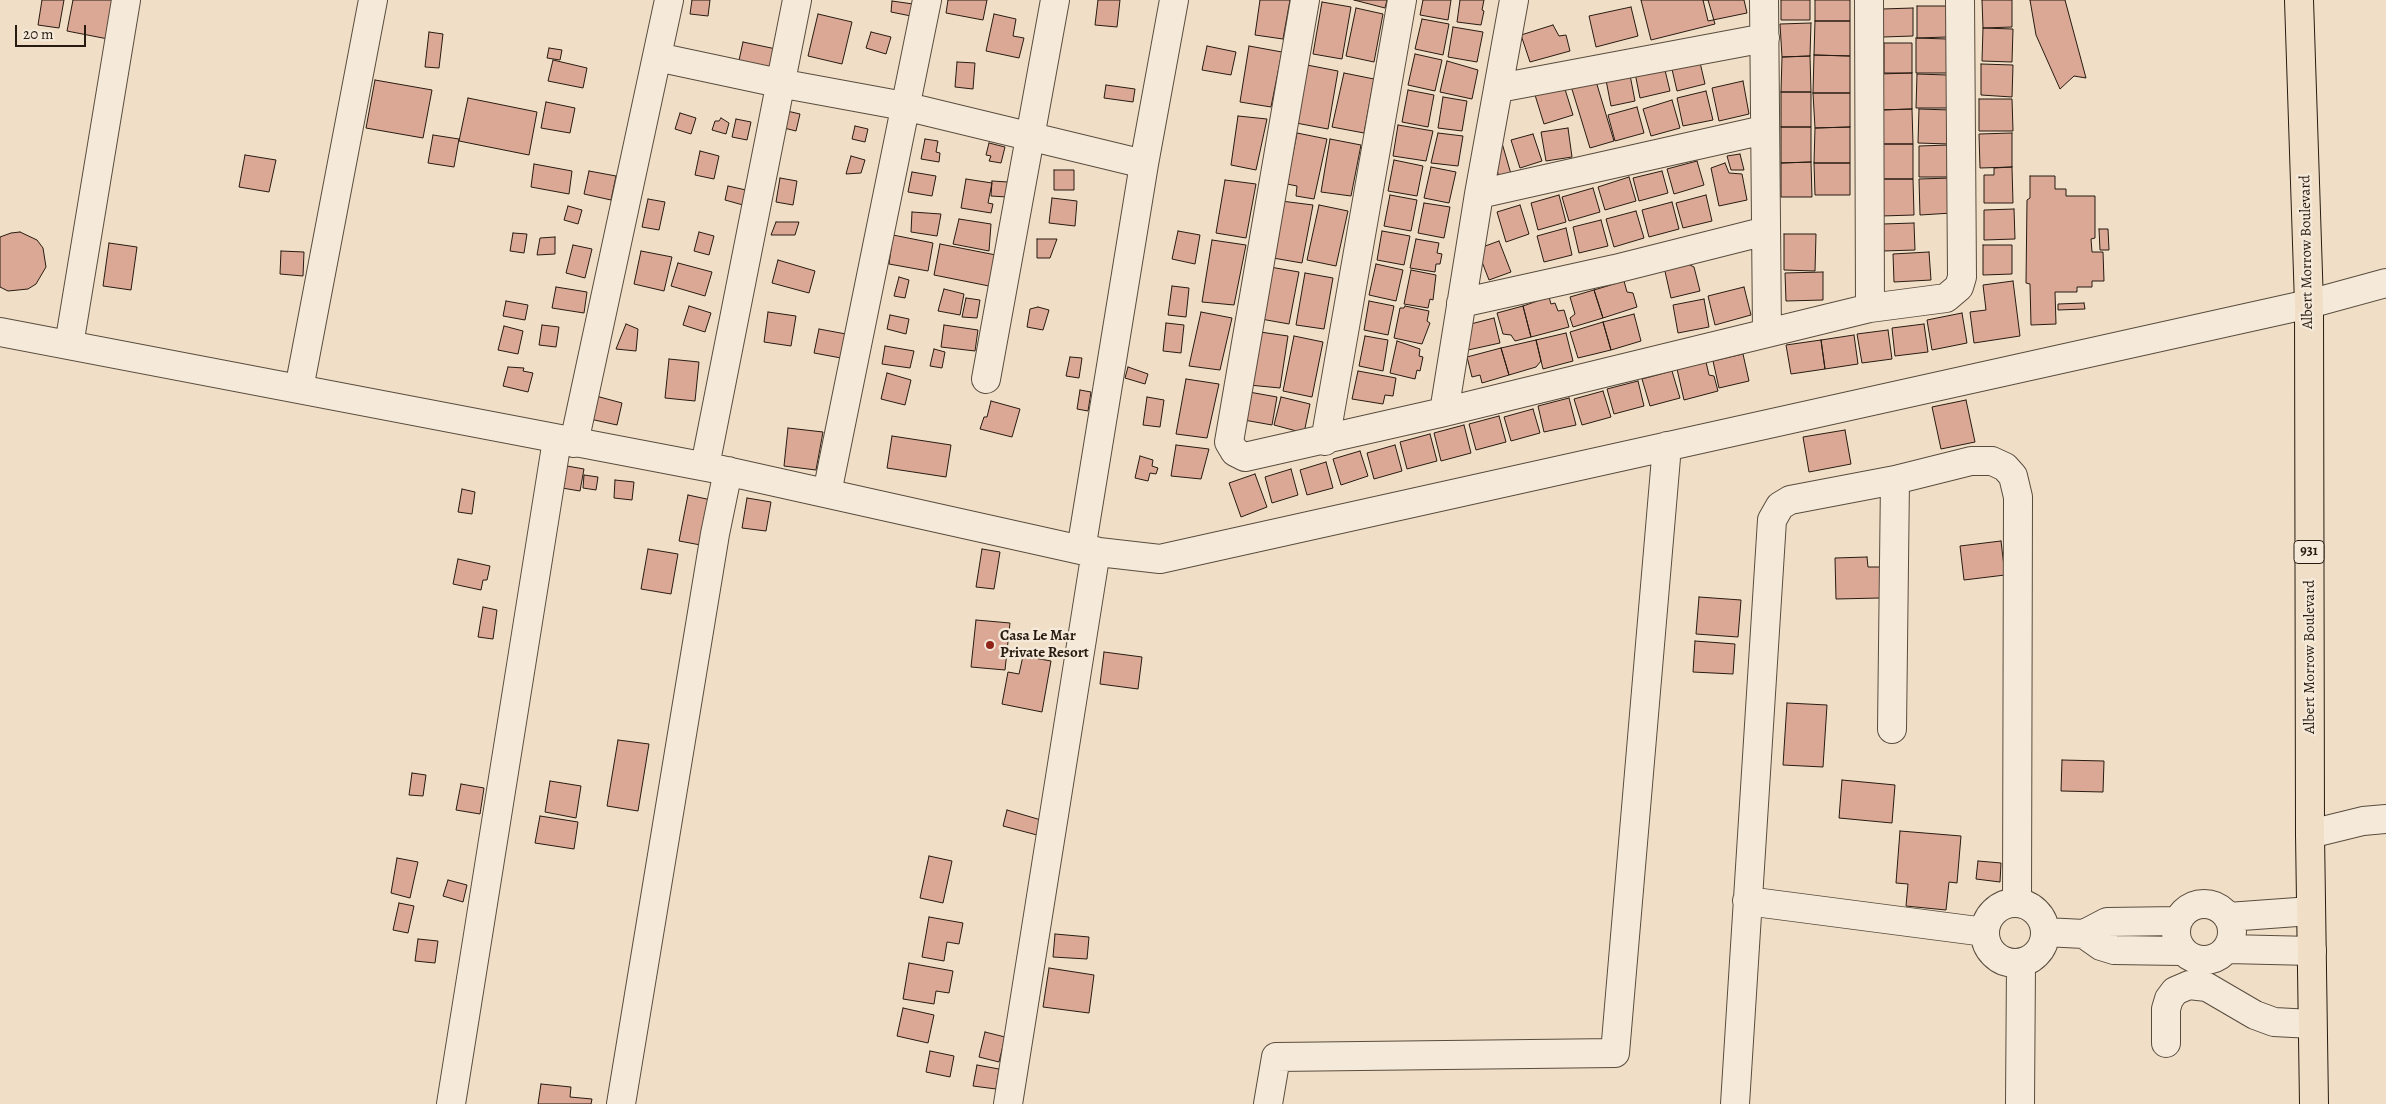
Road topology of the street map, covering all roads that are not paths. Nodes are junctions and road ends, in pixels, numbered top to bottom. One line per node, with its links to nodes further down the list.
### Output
1 (126, 0): 31 (street)
2 (372, 0): 33 (street)
3 (669, 0): 16 (street)
4 (797, 0): 17 (street)
5 (927, 0): 19 (street)
6 (1055, 0): 21 (street)
7 (1174, 0): 22 (street)
8 (1305, 0): 36 (street)
9 (1402, 0): 36 (street)
10 (1764, 0): 15 (street)
11 (1869, 0): 28 (street)
12 (1960, 0): 28 (street)
13 (2299, 0): 27 (main road, Albert Morrow Boulevard / 931)
14 (1518, 1): 18 (street)
15 (1765, 38): 18 (street); 20 (street)
16 (657, 57): 17 (street); 35 (street)
17 (779, 83): 19 (street); 38 (street)
18 (1499, 88): 23 (street)
19 (904, 106): 21 (street); 40 (street)
20 (1764, 130): 23 (street); 24 (street)
21 (1029, 136): 22 (street); 32 (street)
22 (1144, 164): 41 (street)
23 (1479, 194): 26 (street)
24 (1766, 231): 26 (street); 30 (street)
25 (2386, 282): 27 (street)
26 (1461, 303): 34 (street)
27 (2309, 304): 37 (street); 44 (main road, Albert Morrow Boulevard / 931)
28 (1870, 308): 30 (street)
29 (0, 332): 31 (street)
30 (1767, 333): 34 (street)
31 (68, 344): 33 (street)
32 (986, 379)
33 (299, 389): 35 (street)
34 (1444, 412): 36 (street)
35 (566, 441): 38 (street); 61 (street)
36 (1325, 441)
37 (1667, 446): 41 (street); 64 (street)
38 (716, 469): 40 (street); 62 (street)
39 (1895, 480): 42 (street); 45 (street); 46 (street)
40 (828, 493): 41 (street)
41 (1089, 550): 63 (street)
42 (1892, 730)
43 (2386, 819): 44 (street)
44 (2310, 834): 47 (main road, Albert Morrow Boulevard / 931)
45 (1748, 901): 51 (street); 65 (street)
46 (2017, 903): 51 (street); 52 (street)
47 (2311, 911): 48 (street); 57 (main road, Albert Morrow Boulevard / 931)
48 (2228, 916): 49 (street); 54 (street)
49 (2178, 921): 50 (street); 55 (street)
50 (2134, 922): 53 (street); 56 (street)
51 (1985, 932): 58 (street)
52 (2045, 932): 53 (street); 58 (street)
53 (2084, 934): 56 (street)
54 (2228, 949): 55 (street); 57 (street)
55 (2181, 950): 56 (street)
56 (2136, 951)
57 (2312, 951): 59 (main road, Albert Morrow Boulevard / 931)
58 (2021, 963): 66 (street)
59 (2312, 1024): 60 (street); 67 (main road, Albert Morrow Boulevard / 931)
60 (2166, 1043)
61 (451, 1104)
62 (621, 1104)
63 (1008, 1104)
64 (1268, 1104)
65 (1735, 1104)
66 (2020, 1104)
67 (2314, 1104)

